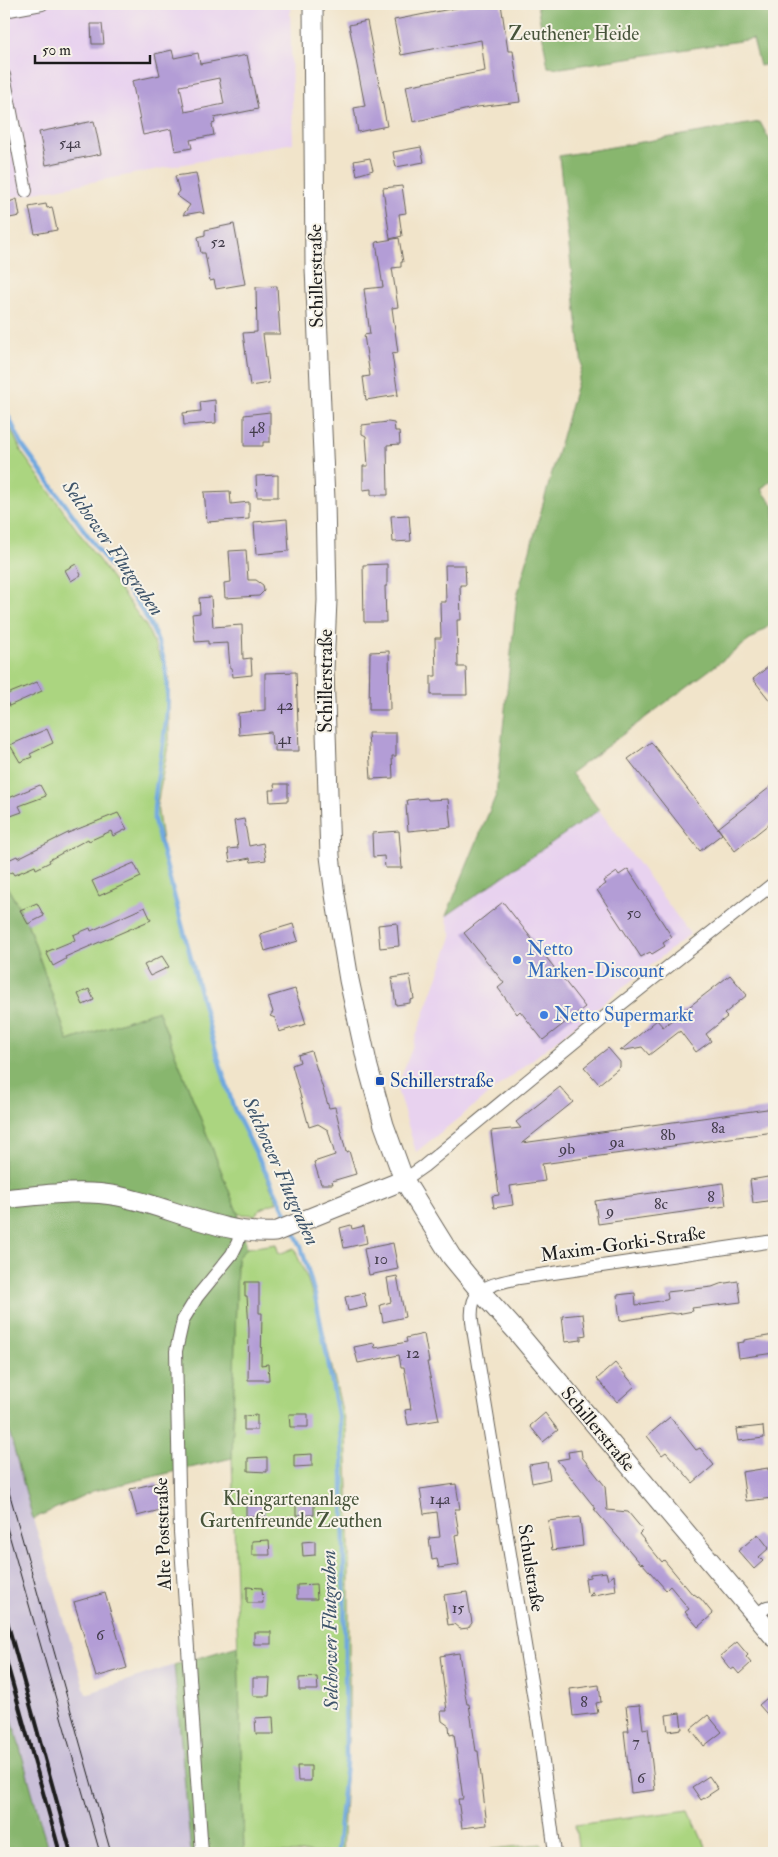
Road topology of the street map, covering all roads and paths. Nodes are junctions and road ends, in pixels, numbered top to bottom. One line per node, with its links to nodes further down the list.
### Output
1 (42, 4): 3 (street)
2 (313, 4): 7 (street, Schillerstraße)
3 (4, 11)
4 (4, 75): 5 (street)
5 (26, 191)
6 (774, 883): 7 (street)
7 (404, 1180): 9 (street); 11 (street, Schillerstraße)
8 (4, 1199): 9 (street)
9 (240, 1231): 15 (street, Alte Poststraße)
10 (774, 1242): 11 (street, Maxim-Gorki-Straße)
11 (479, 1290): 13 (street, Schillerstraße); 16 (street, Schulstraße)
12 (774, 1606): 13 (street)
13 (756, 1614): 14 (street, Schillerstraße)
14 (774, 1637)
15 (202, 1853)
16 (555, 1853)

